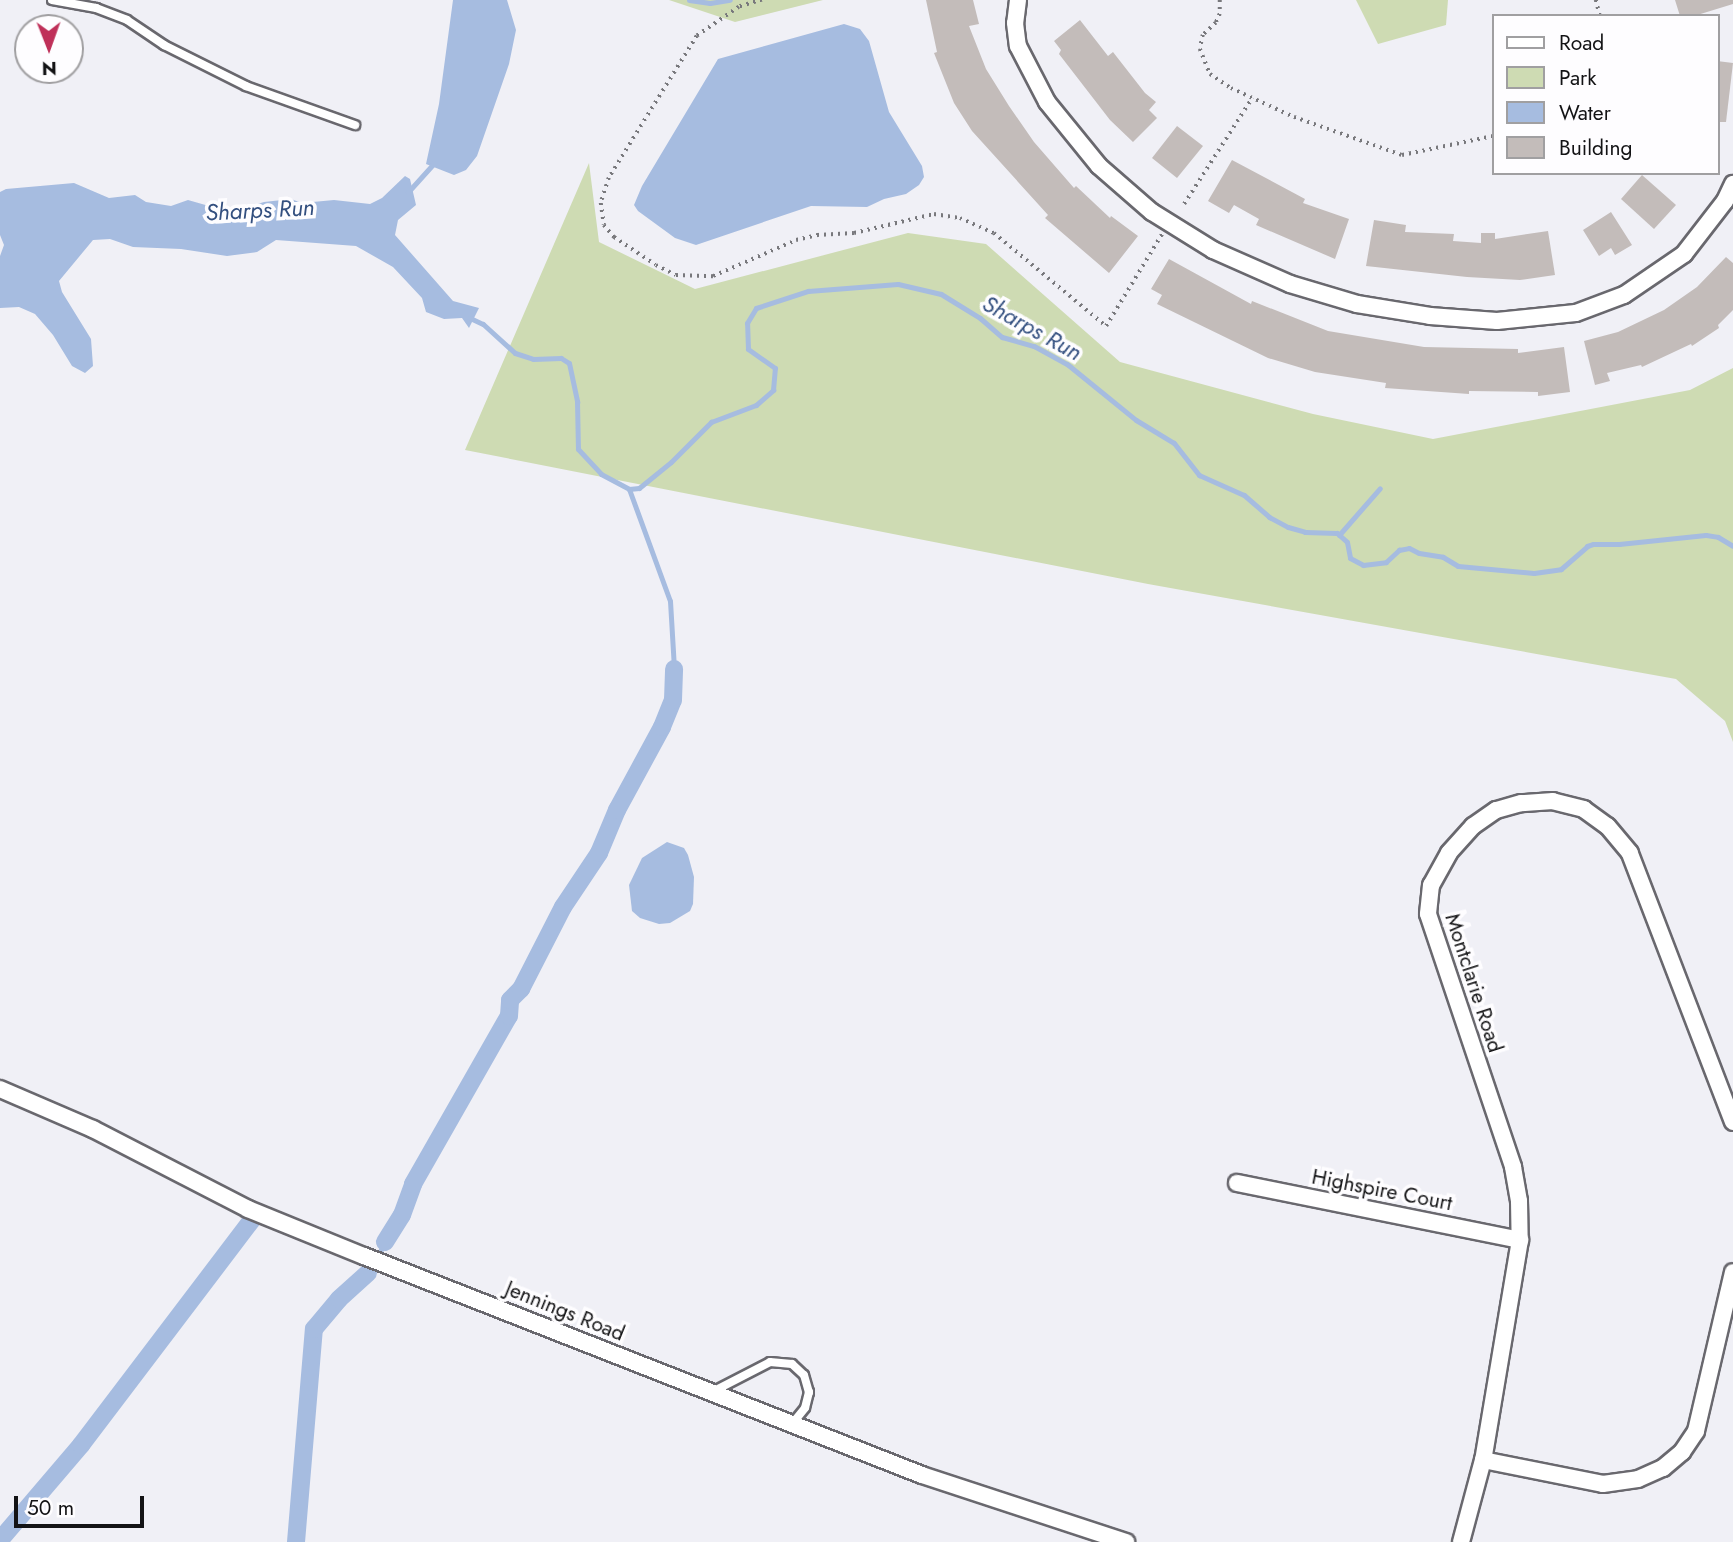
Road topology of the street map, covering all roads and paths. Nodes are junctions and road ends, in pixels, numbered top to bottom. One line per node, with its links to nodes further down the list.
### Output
1 (52, 0): 6 (lane)
2 (762, 0): 10 (path)
3 (1018, 0): 8 (street)
4 (1220, 0): 5 (path)
5 (1252, 98): 7 (path); 9 (path)
6 (355, 125)
7 (1492, 136)
8 (1733, 184)
9 (1184, 204)
10 (1164, 232)
11 (0, 1089): 16 (street, Jennings Road)
12 (1733, 1122): 14 (street, Montclarie Road)
13 (1237, 1183): 14 (street, Highspire Court)
14 (1520, 1240): 18 (street, Montclarie Road)
15 (1733, 1272): 18 (street)
16 (712, 1392): 17 (street, Jennings Road); 17 (lane)
17 (792, 1423): 19 (street, Jennings Road)
18 (1483, 1460): 20 (street, Montclarie Road)
19 (1126, 1542)
20 (1461, 1542)

